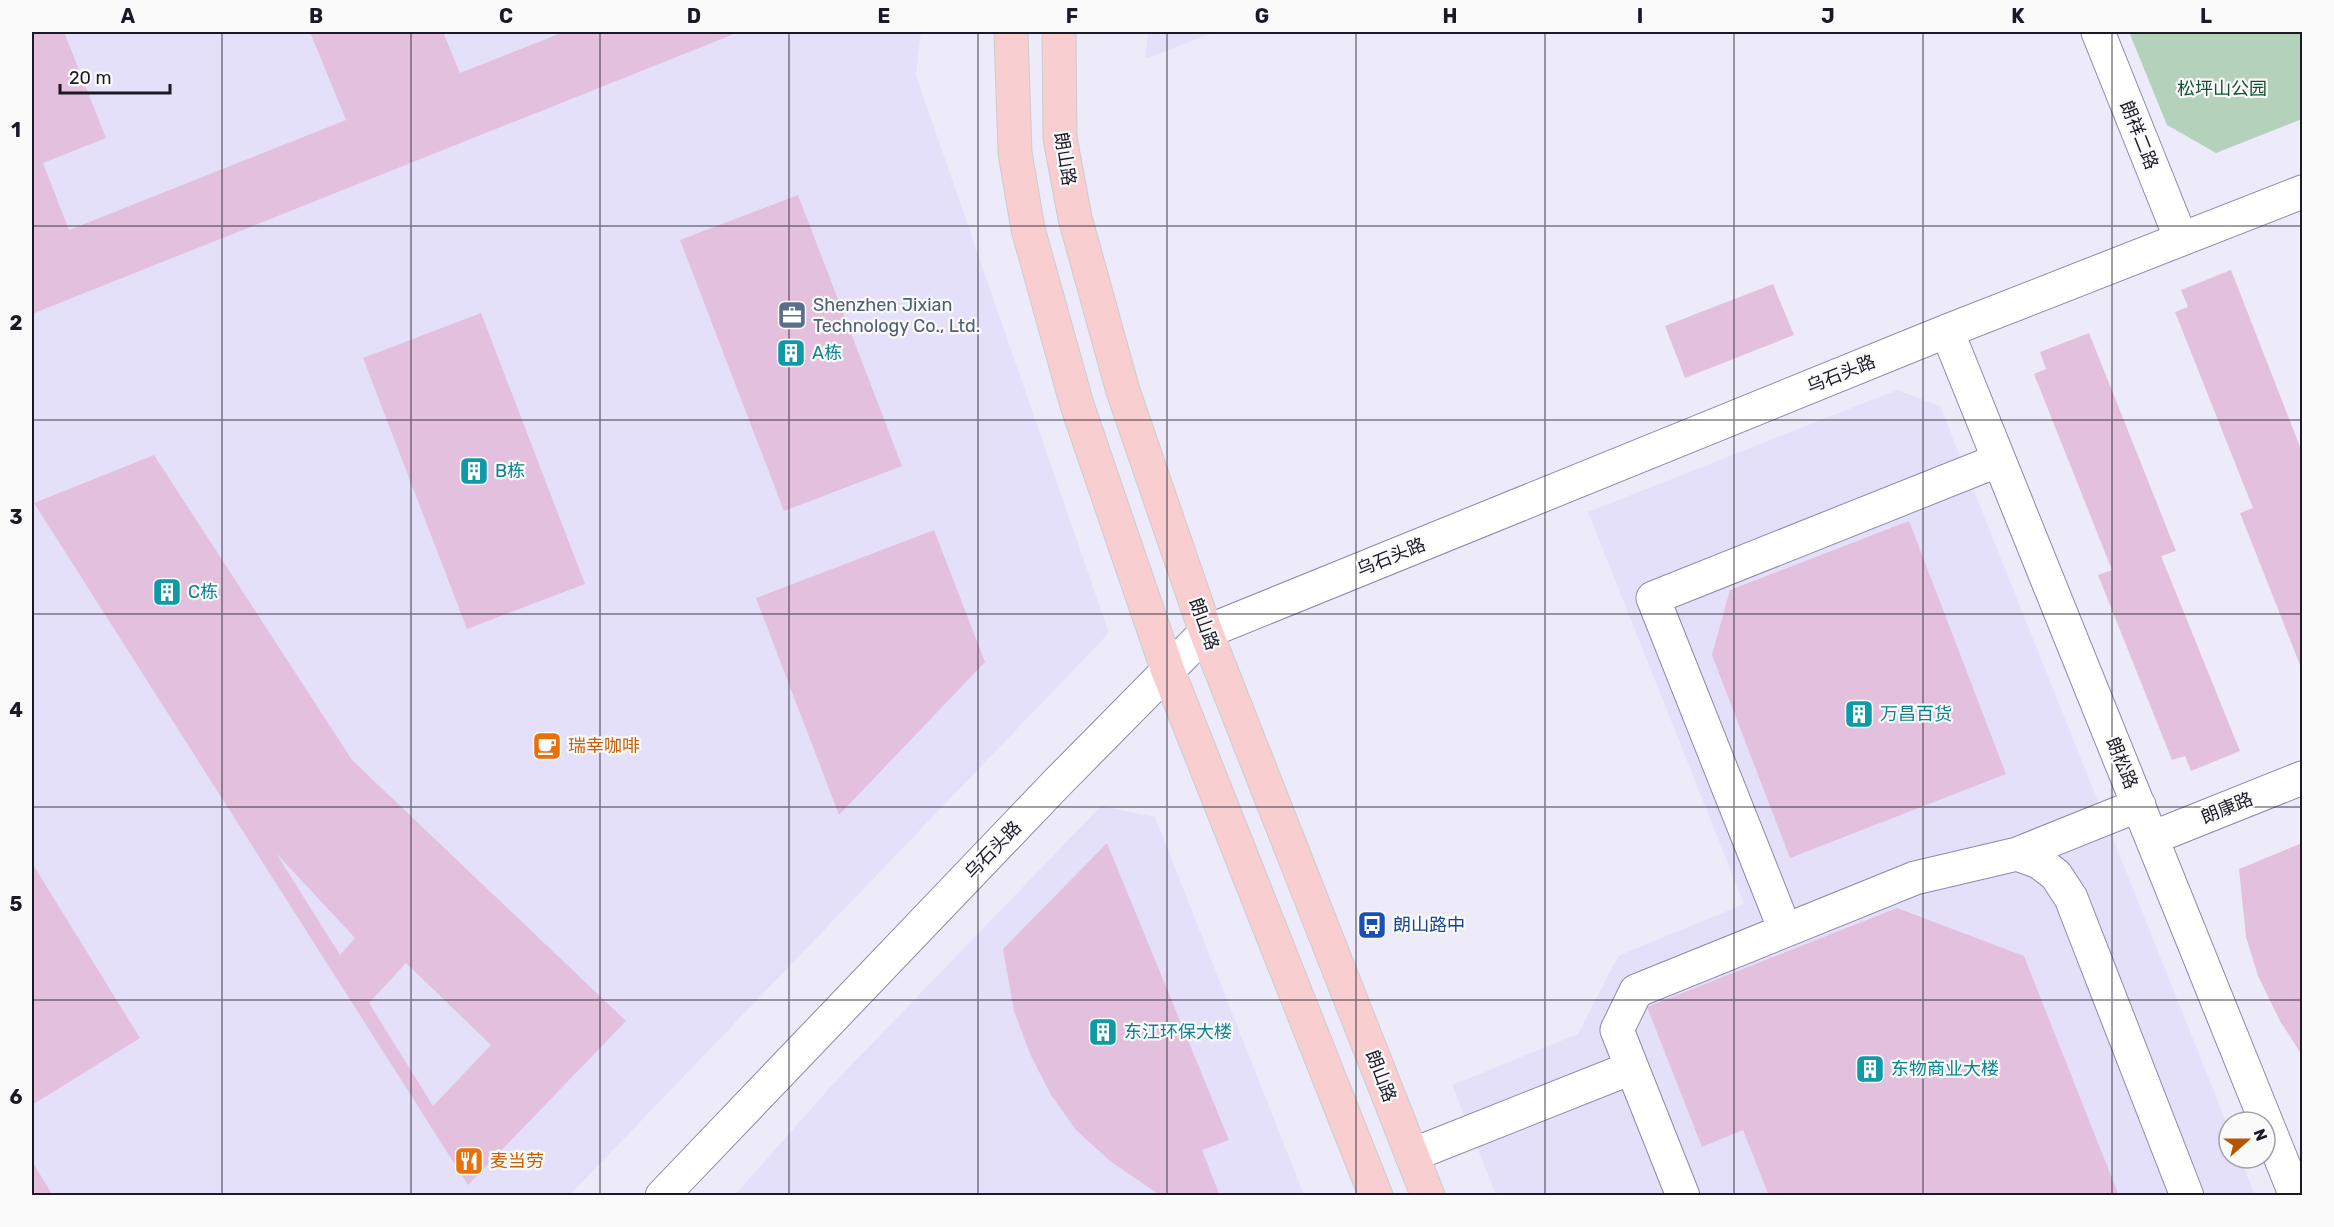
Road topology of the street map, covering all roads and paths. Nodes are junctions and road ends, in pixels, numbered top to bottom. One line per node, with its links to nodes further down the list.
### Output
1 (1011, 32): 9 (main road)
2 (1059, 32): 8 (main road, 朗山路)
3 (2098, 32): 5 (street, 朗祥二路)
4 (2302, 192): 5 (street, 乌石头路)
5 (2181, 240): 6 (street, 乌石头路)
6 (1947, 331): 7 (street, 朗松路); 8 (street, 乌石头路)
7 (1999, 460): 11 (street, 朗松路); 14 (street)
8 (1206, 632): 9 (street, 乌石头路); 16 (main road, 朗山路)
9 (1168, 671): 17 (street, 乌石头路); 18 (main road)
10 (2302, 778): 12 (street, 朗康路)
11 (2139, 805): 12 (street, 朗松路); 13 (street)
12 (2152, 838): 22 (street, 朗松路)
13 (2017, 854): 14 (street); 21 (street)
14 (1785, 930): 15 (street)
15 (1631, 1068): 16 (street); 20 (street)
16 (1412, 1155): 19 (main road, 朗山路)
17 (662, 1196)
18 (1376, 1196)
19 (1428, 1196)
20 (1683, 1196)
21 (2187, 1196)
22 (2296, 1196)

